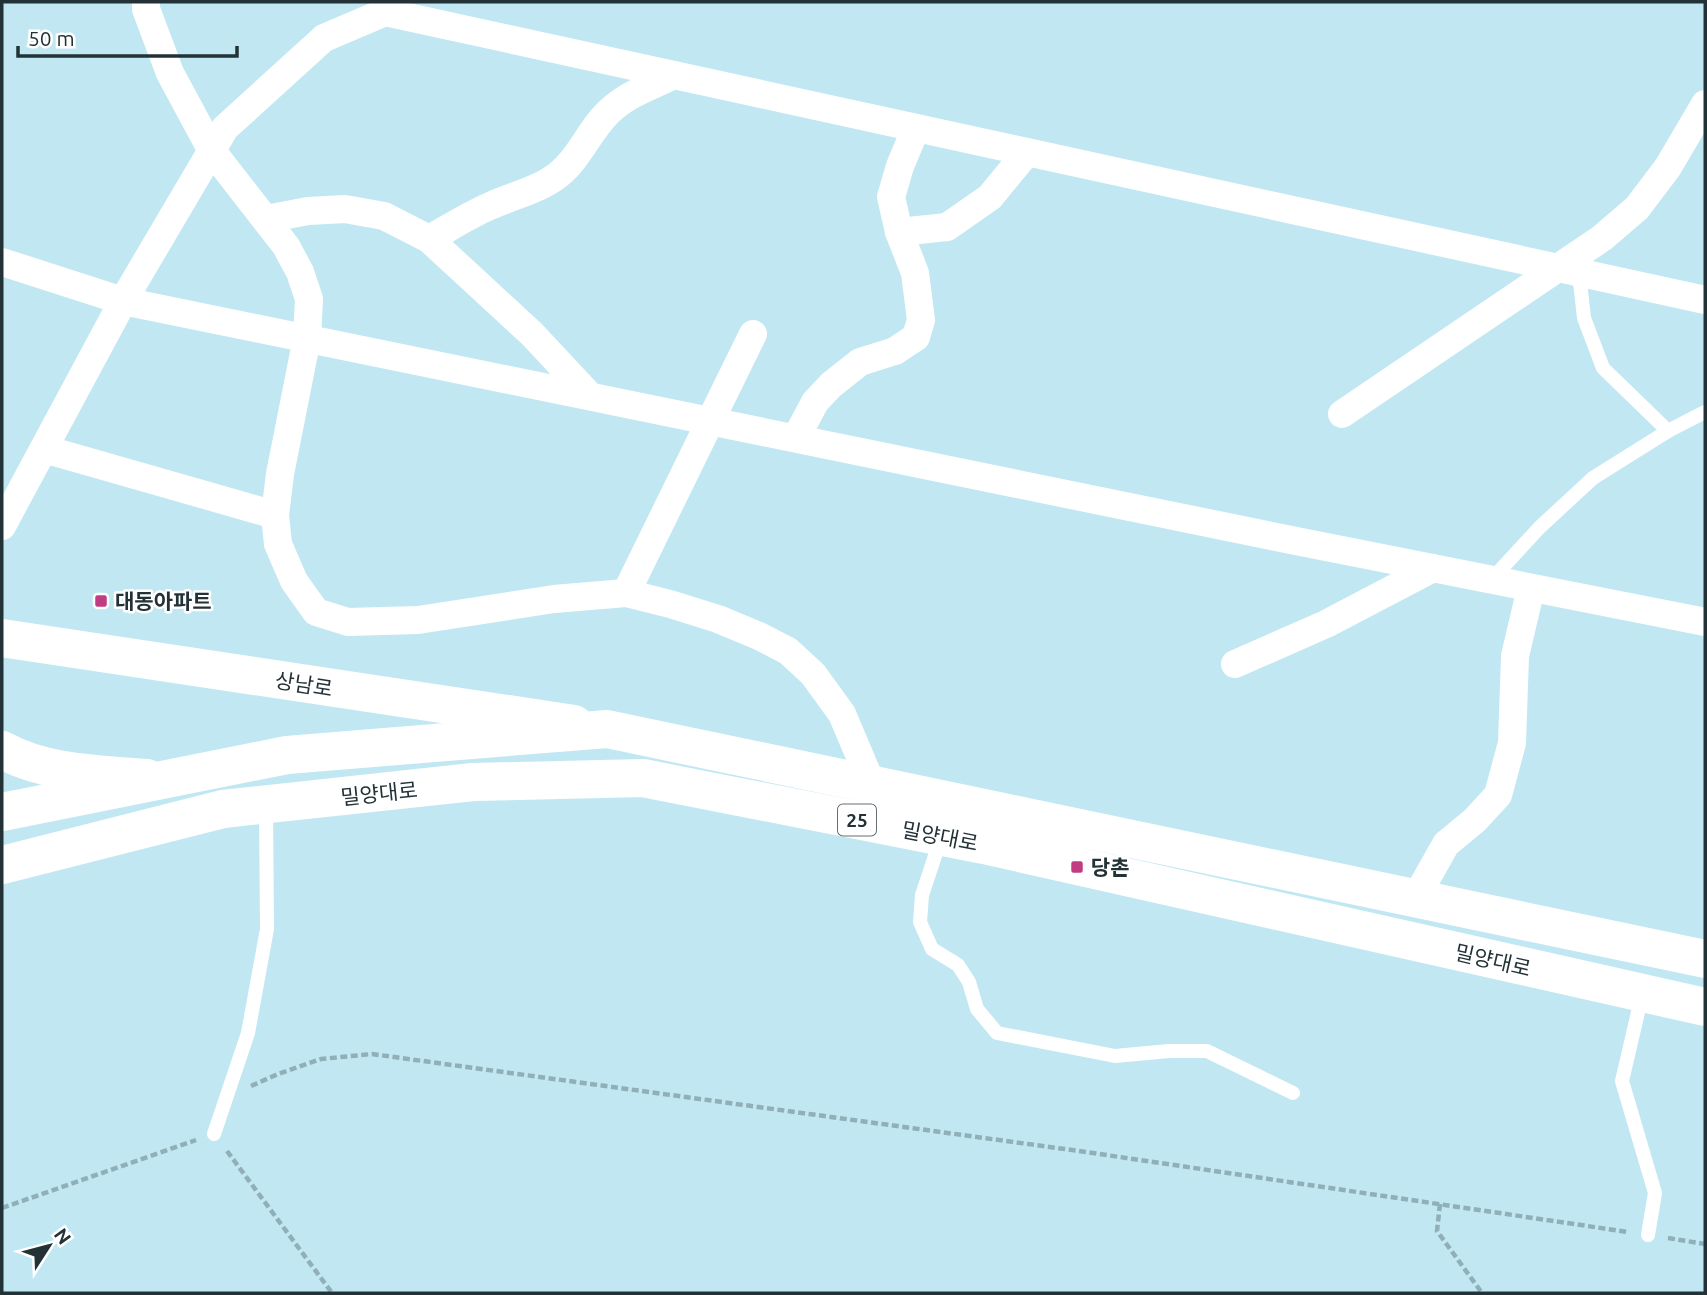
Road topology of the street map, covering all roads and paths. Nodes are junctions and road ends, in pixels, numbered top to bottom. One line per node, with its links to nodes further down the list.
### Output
1 (146, 2): 5 (street)
2 (674, 75): 4 (street); 5 (street); 9 (street)
3 (1705, 104): 11 (street)
4 (916, 128): 6 (street); 8 (street)
5 (212, 151): 7 (street); 13 (street)
6 (1027, 152): 8 (street); 11 (street)
7 (266, 219): 9 (street); 15 (street)
8 (900, 232): 21 (street)
9 (429, 239): 16 (street)
10 (2, 262): 13 (street)
11 (1568, 270): 12 (street); 18 (street); 20 (lane)
12 (1705, 300)
13 (123, 301): 15 (street); 22 (street)
14 (753, 334): 19 (street)
15 (307, 338): 16 (street); 23 (street)
16 (590, 396): 19 (street)
17 (1705, 412): 20 (lane)
18 (1342, 414)
19 (709, 421): 21 (street); 28 (street)
20 (1668, 431): 26 (lane)
21 (796, 439): 25 (street)
22 (44, 449): 23 (street); 24 (street)
23 (275, 515): 28 (street)
24 (2, 526)
25 (1433, 568): 26 (street); 31 (street)
26 (1491, 580): 27 (street)
27 (1531, 587): 29 (street); 40 (street)
28 (626, 593): 35 (street)
29 (1705, 622)
30 (2, 638): 32 (main road, 상남로)
31 (1235, 664)
32 (607, 729): 34 (main road, 밀양대로 / 25); 35 (main road, 밀양대로 / 25)
33 (2, 750): 34 (main road)
34 (166, 779): 37 (main road, 밀양대로 / 25)
35 (872, 785): 40 (main road, 밀양대로 / 25)
36 (266, 805): 38 (main road, 밀양대로 / 25); 39 (main road, 밀양대로 / 25); 45 (lane)
37 (2, 812)
38 (941, 837): 42 (main road, 밀양대로 / 25); 44 (lane)
39 (2, 865)
40 (1415, 899): 41 (main road, 밀양대로 / 25)
41 (1705, 960)
42 (1642, 993): 43 (main road, 밀양대로 / 25); 49 (lane)
43 (1705, 1007)
44 (1293, 1093)
45 (226, 1097): 46 (lane); 47 (path)
46 (214, 1134): 48 (path); 51 (path)
47 (1440, 1205): 49 (path); 52 (path)
48 (2, 1208)
49 (1648, 1235): 50 (path)
50 (1705, 1244)
51 (332, 1293)
52 (1482, 1293)

